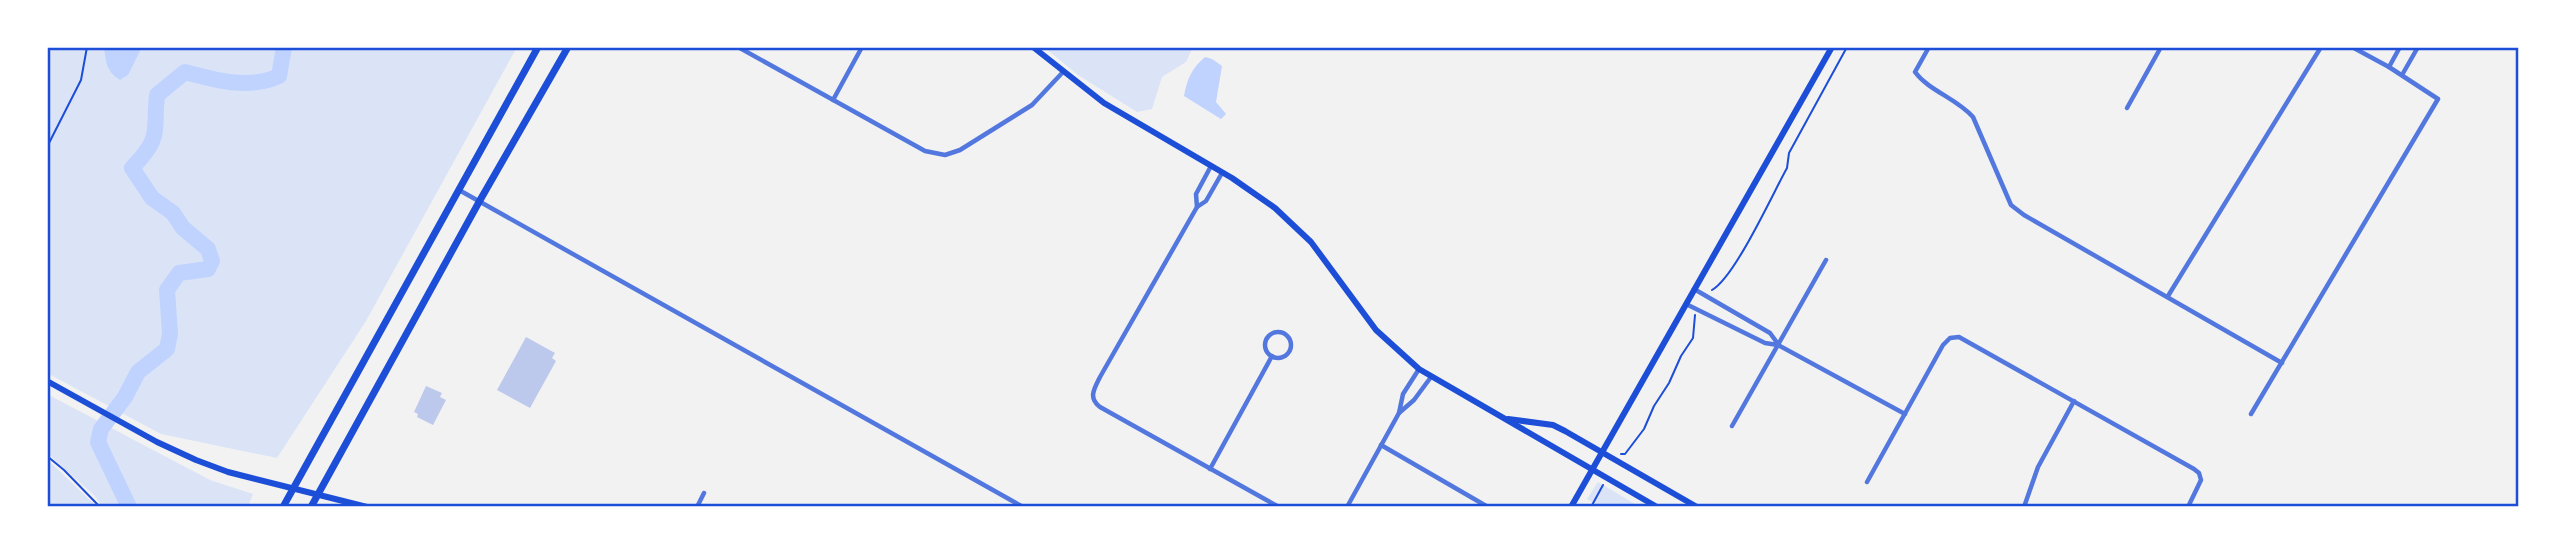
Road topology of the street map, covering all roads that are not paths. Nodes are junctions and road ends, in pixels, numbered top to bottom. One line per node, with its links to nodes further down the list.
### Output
1 (538, 47): 20 (main road)
2 (568, 47): 21 (main road)
3 (738, 47): 16 (street)
4 (862, 47): 16 (street)
5 (1033, 47): 14 (main road)
6 (1832, 47): 24 (main road)
7 (1929, 47): 25 (street)
8 (2161, 47): 17 (street)
9 (2321, 47): 25 (street)
10 (2352, 47): 13 (street)
11 (2400, 47): 13 (street)
12 (2418, 47): 15 (street)
13 (2389, 67): 15 (street)
14 (1063, 72): 16 (street); 18 (main road)
15 (2402, 75): 29 (street)
16 (833, 100)
17 (2127, 108)
18 (1211, 166): 19 (main road); 22 (street)
19 (1223, 172): 22 (street); 30 (main road)
20 (459, 190): 21 (street); 44 (main road)
21 (480, 202): 46 (main road); 52 (street)
22 (1197, 207): 42 (street)
23 (1826, 260): 27 (street)
24 (1694, 289): 26 (main road); 27 (street)
25 (2168, 296): 29 (street)
26 (1686, 304): 27 (street); 40 (main road)
27 (1778, 345): 35 (street); 38 (street)
28 (1272, 356): 28 (street); 42 (street)
29 (2282, 363): 36 (street)
30 (1419, 369): 31 (main road); 34 (street)
31 (1431, 377): 34 (street); 37 (main road)
32 (47, 381): 44 (main road)
33 (2074, 401): 35 (street); 47 (street); 59 (street)
34 (1399, 413): 39 (street)
35 (1905, 414): 43 (street)
36 (2251, 414)
37 (1501, 418): 40 (main road); 41 (main road)
38 (1732, 426)
39 (1381, 445): 54 (street); 55 (street)
40 (1601, 453): 41 (main road); 58 (main road)
41 (1592, 468): 56 (main road); 57 (main road)
42 (1210, 469): 53 (street)
43 (1867, 482)
44 (293, 488): 46 (main road); 48 (main road)
45 (704, 493): 51 (street)
46 (318, 495): 49 (main road); 50 (main road)
47 (2026, 506)
48 (283, 507)
49 (311, 507)
50 (367, 507)
51 (696, 507)
52 (1023, 507)
53 (1279, 507)
54 (1347, 507)
55 (1488, 507)
56 (1571, 507)
57 (1657, 507)
58 (1697, 507)
59 (2188, 507)

